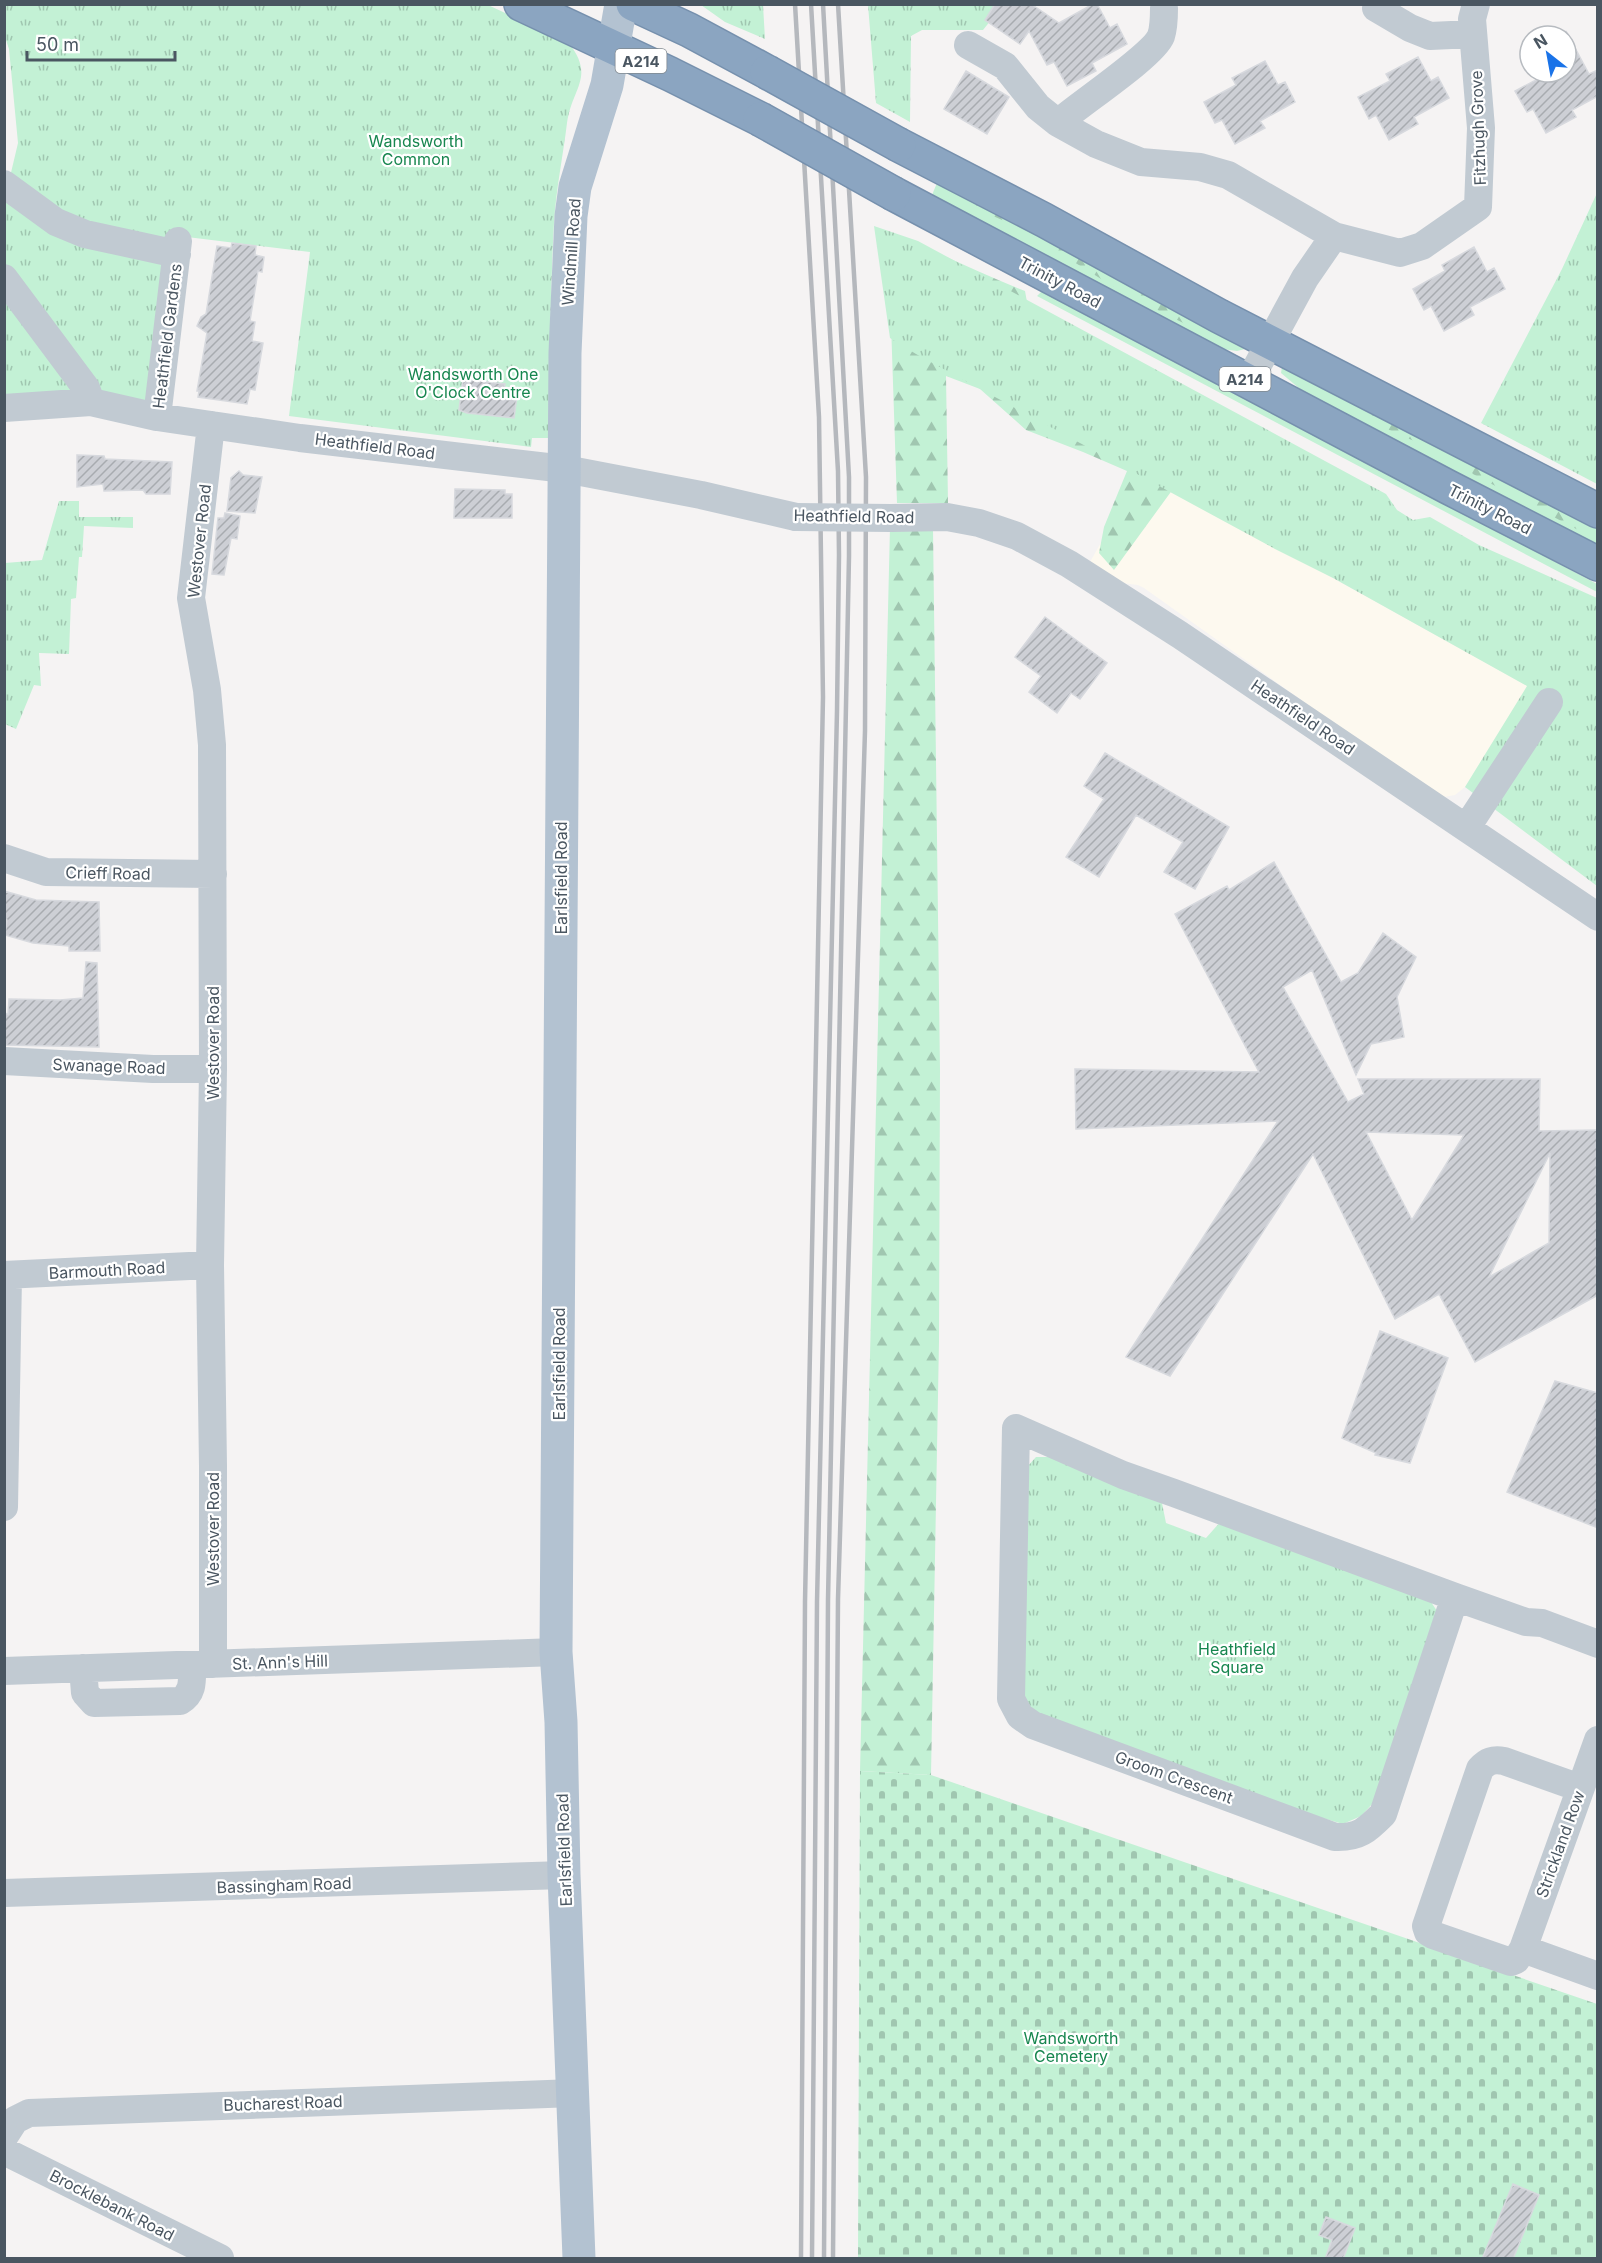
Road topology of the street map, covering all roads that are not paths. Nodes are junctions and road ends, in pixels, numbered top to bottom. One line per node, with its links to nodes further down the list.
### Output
1 (521, 4): 9 (highway, Trinity Road / A214)
2 (621, 4): 9 (main road, Windmill Road)
3 (633, 4): 14 (highway, A214, bridge)
4 (1476, 4): 7 (street, Fitzhugh Grove)
5 (1164, 8): 10 (street)
6 (1376, 8): 7 (street)
7 (1473, 34): 12 (street, Fitzhugh Grove)
8 (968, 45): 10 (street, Fitzhugh Grove)
9 (614, 49): 15 (highway, Trinity Road / A214, bridge); 20 (main road, Windmill Road)
10 (1058, 123): 12 (street, Fitzhugh Grove)
11 (4, 184): 18 (street, Heathfield Gardens)
12 (1334, 236): 14 (street)
13 (4, 278): 16 (street)
14 (1270, 341): 15 (street); 21 (highway, A214)
15 (1249, 381): 22 (highway, Trinity Road / A214)
16 (91, 402): 17 (street, Heathfield Road); 18 (street, Heathfield Road)
17 (4, 408)
18 (157, 417): 19 (street, Heathfield Road)
19 (212, 425): 20 (street, Heathfield Road); 26 (street, Westover Road)
20 (565, 469): 24 (street, Heathfield Road, bridge); 36 (main road, Earlsfield Road)
21 (1598, 511)
22 (1598, 564)
23 (1549, 702): 24 (street)
24 (1467, 827): 27 (street, Heathfield Road)
25 (4, 858): 26 (street, Crieff Road)
26 (213, 874): 29 (street, Westover Road)
27 (1598, 917)
28 (4, 1061): 29 (street, Swanage Road)
29 (213, 1069): 30 (street, Westover Road)
30 (210, 1265): 31 (street, Barmouth Road); 37 (street, Westover Road)
31 (6, 1275): 32 (street)
32 (5, 1466): 33 (street)
33 (4, 1507)
34 (1455, 1597): 34 (street, Groom Crescent); 35 (street)
35 (1598, 1644)
36 (556, 1652): 37 (street, St. Ann's Hill); 41 (main road, Earlsfield Road)
37 (203, 1665): 38 (street, Westover Road)
38 (4, 1671)
39 (1598, 1740): 40 (street, Strickland Row)
40 (1580, 1788): 43 (street, Strickland Row); 43 (street)
41 (564, 1875): 42 (street, Bassingham Road); 45 (main road, Earlsfield Road)
42 (4, 1893)
43 (1523, 1949): 44 (street)
44 (1598, 1976)
45 (574, 2092): 46 (street, Bucharest Road); 49 (main road, Earlsfield Road)
46 (4, 2137)
47 (4, 2151): 48 (street, Brocklebank Road)
48 (220, 2259)
49 (579, 2259)

